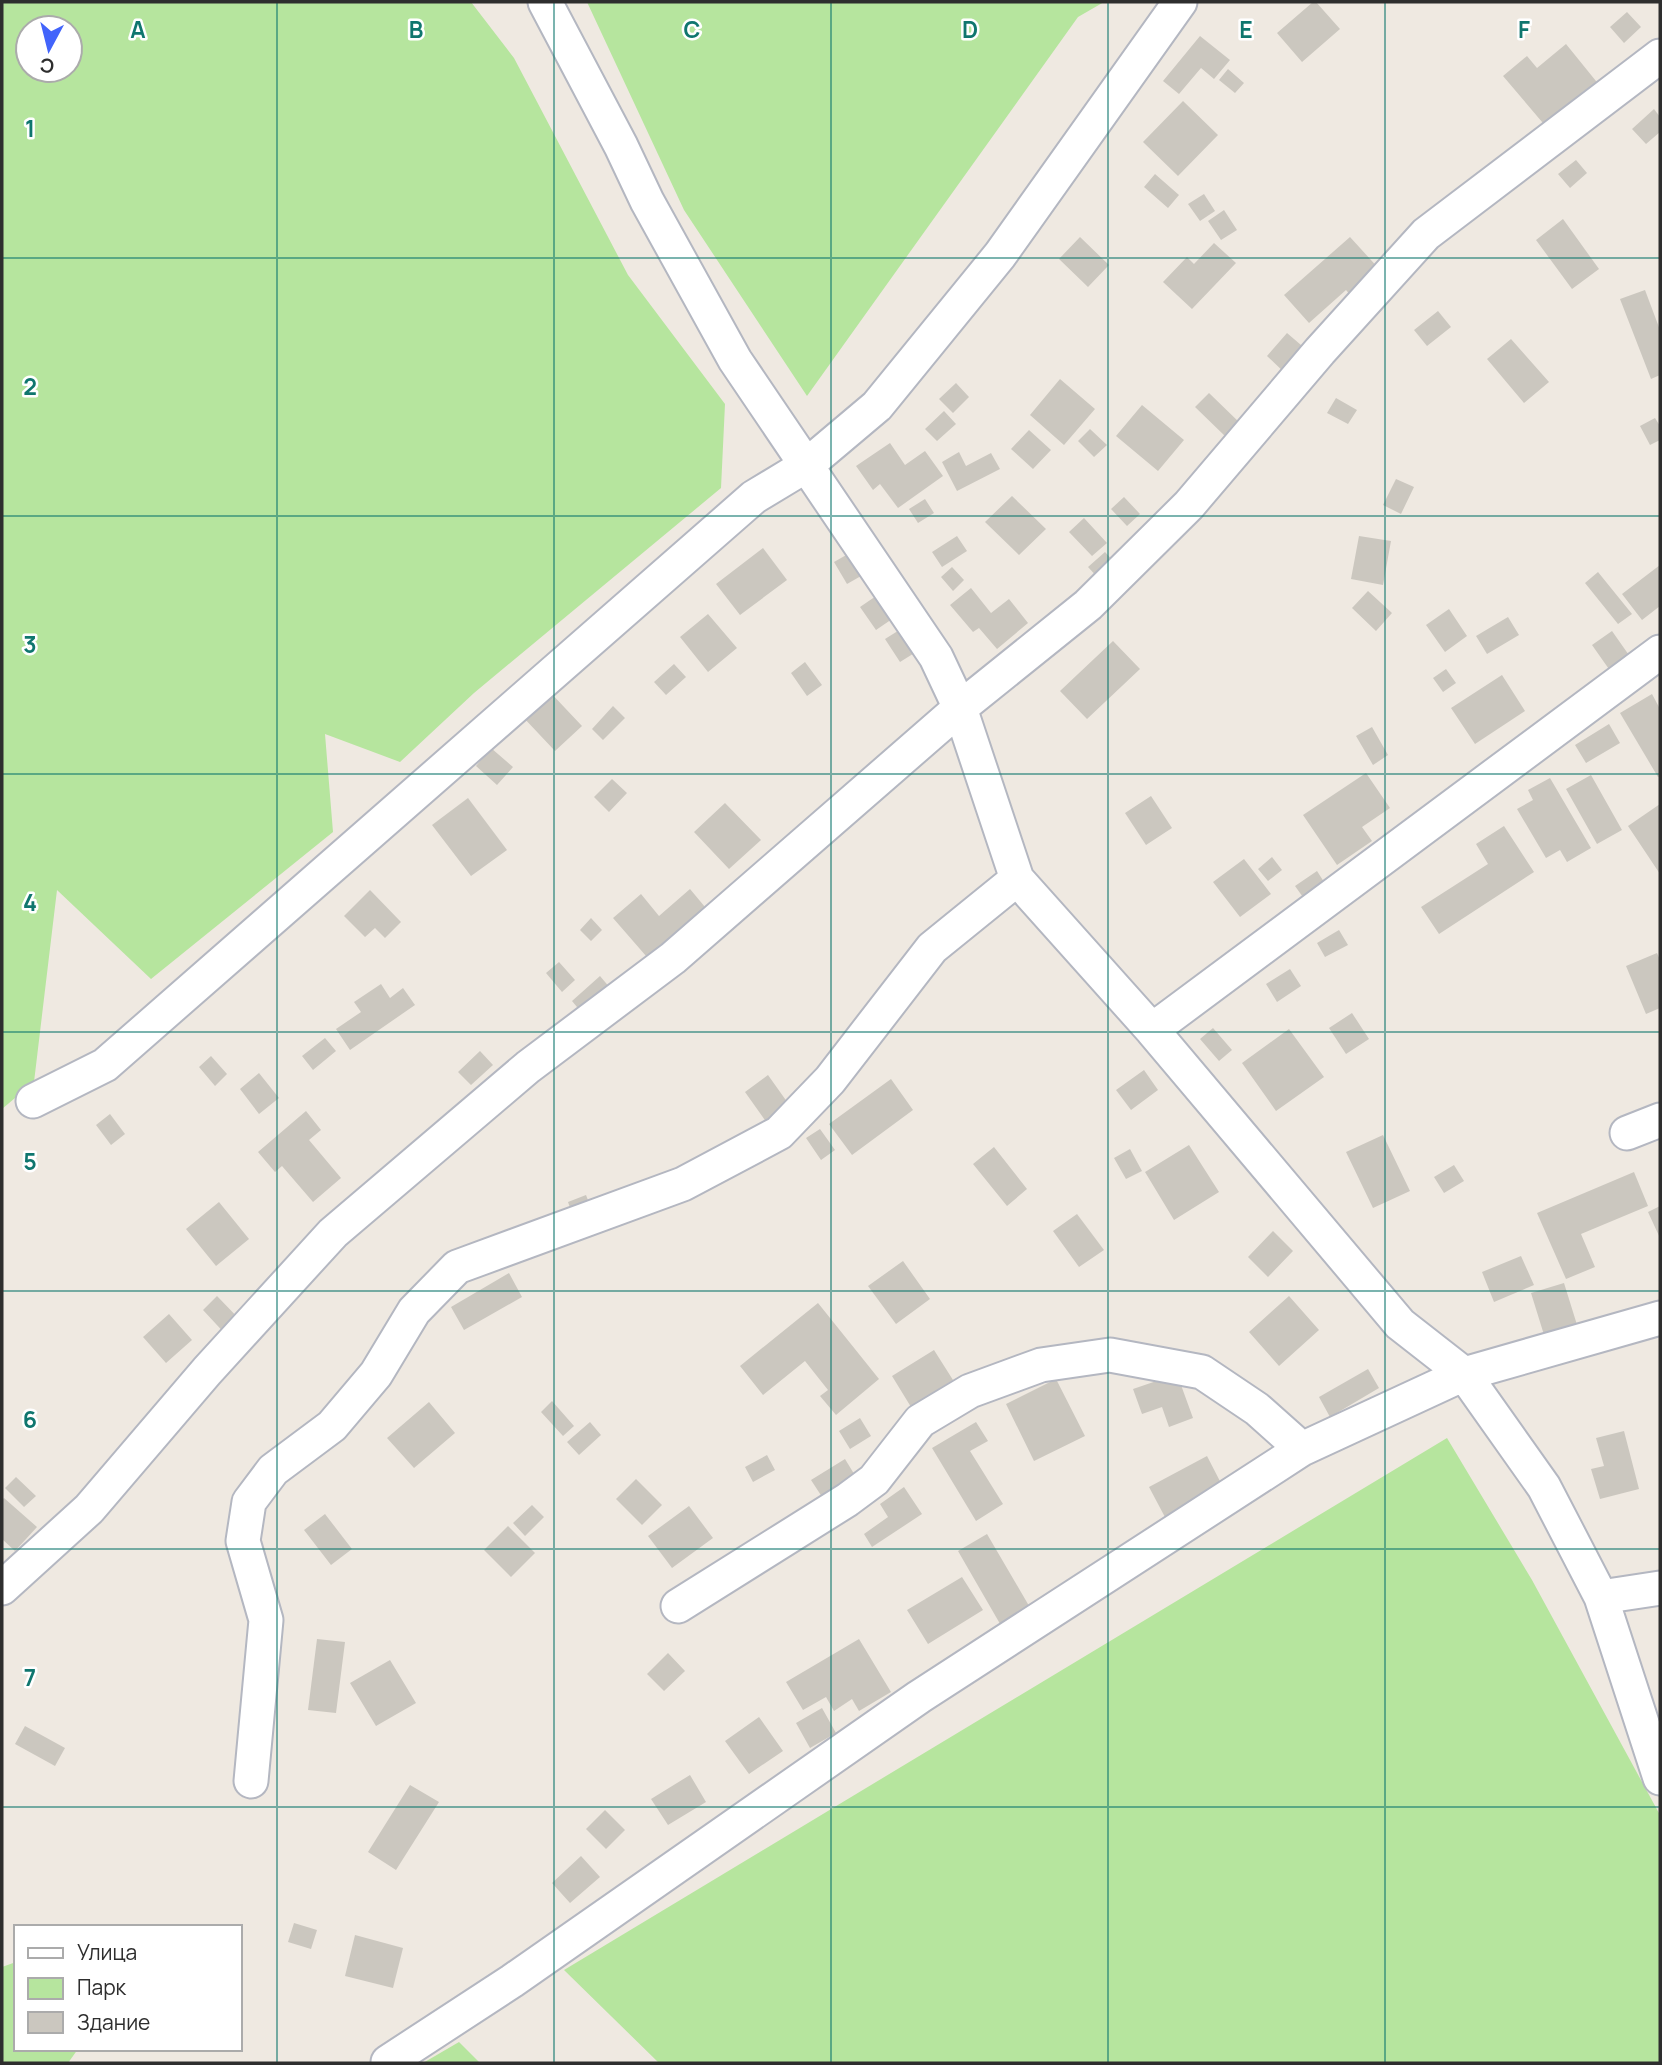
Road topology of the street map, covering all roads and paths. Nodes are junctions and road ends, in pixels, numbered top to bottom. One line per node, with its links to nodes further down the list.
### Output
1 (545, 2): 4 (street)
2 (1180, 2): 4 (street)
3 (1660, 56): 6 (street)
4 (807, 465): 6 (street); 9 (street)
5 (1660, 652): 8 (street)
6 (960, 708): 7 (street); 15 (street)
7 (1017, 879): 8 (street); 20 (street)
8 (1152, 1030): 13 (street)
9 (33, 1101)
10 (1660, 1120): 11 (street)
11 (1627, 1133)
12 (1660, 1318): 13 (street)
13 (1464, 1374): 14 (street); 17 (street)
14 (1302, 1450): 18 (street); 21 (street)
15 (2, 1588)
16 (1660, 1588): 17 (street)
17 (1601, 1597): 19 (street)
18 (678, 1606)
19 (1660, 1778)
20 (251, 1781)
21 (387, 2062)

